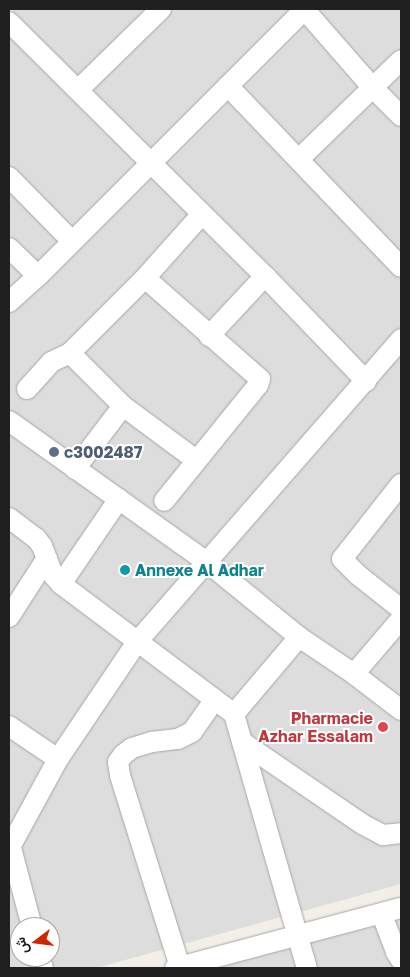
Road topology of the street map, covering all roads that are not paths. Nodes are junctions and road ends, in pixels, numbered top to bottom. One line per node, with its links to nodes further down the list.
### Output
1 (161, 9): 7 (street)
2 (304, 9): 5 (street); 6 (street)
3 (9, 22): 7 (street)
4 (401, 60): 6 (street)
5 (228, 86): 9 (street); 10 (street)
6 (372, 87): 8 (street); 9 (street)
7 (78, 90): 10 (street)
8 (401, 116)
9 (299, 159): 15 (street)
10 (152, 162): 12 (street); 13 (street)
11 (9, 177): 13 (street)
12 (202, 214): 17 (street); 18 (street)
13 (72, 241): 16 (street)
14 (9, 248): 16 (street)
15 (401, 267)
16 (38, 276): 19 (street)
17 (264, 276): 20 (street); 23 (street)
18 (145, 278): 20 (street); 22 (street)
19 (9, 302)
20 (209, 336): 27 (street)
21 (401, 339): 23 (street)
22 (70, 353): 24 (street); 25 (street)
23 (366, 381): 34 (street)
24 (27, 389)
25 (122, 406): 27 (street); 28 (street)
26 (9, 421): 28 (street)
27 (196, 460): 31 (street)
28 (74, 469): 30 (street)
29 (401, 484): 36 (street)
30 (119, 500): 34 (street); 35 (street)
31 (164, 501)
32 (9, 518): 33 (street)
33 (48, 558): 35 (street); 37 (street)
34 (208, 563): 39 (street); 40 (street)
35 (61, 584): 40 (street)
36 (401, 609)
37 (9, 617)
38 (401, 619): 41 (street)
39 (299, 637): 41 (street); 44 (street)
40 (136, 642): 42 (street); 47 (street)
41 (354, 674): 43 (street)
42 (214, 701): 44 (street); 55 (street)
43 (401, 710)
44 (234, 714): 46 (street)
45 (9, 726): 47 (street)
46 (242, 742): 48 (street); 53 (street)
47 (58, 759): 49 (street)
48 (401, 833)
49 (10, 848): 52 (street)
50 (401, 908): 51 (street)
51 (382, 915): 53 (street); 54 (street)
52 (29, 917)
53 (298, 937): 55 (street); 56 (street)
54 (401, 960)
55 (177, 968)
56 (307, 968)

